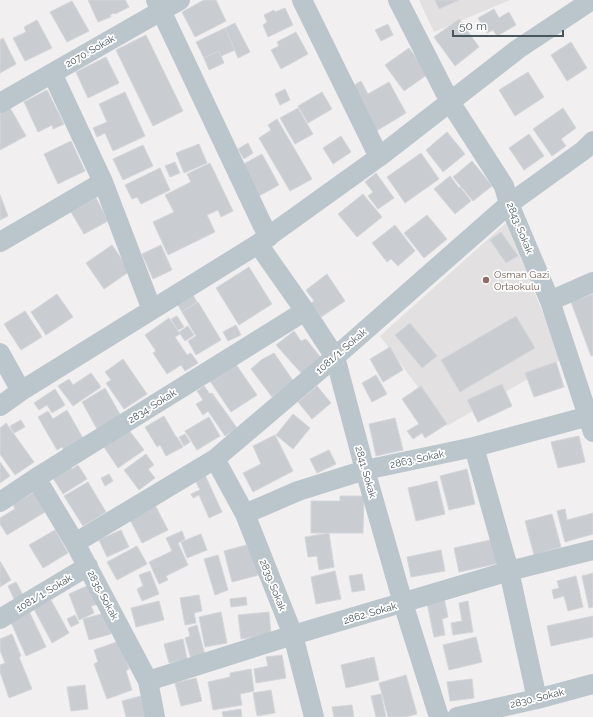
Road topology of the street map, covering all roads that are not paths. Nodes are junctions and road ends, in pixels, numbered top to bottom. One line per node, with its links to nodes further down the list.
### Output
1 (180, 0): 5 (street, 2070. Sokak)
2 (302, 0): 10 (street)
3 (398, 0): 7 (street, 2843. Sokak)
4 (592, 0): 7 (street)
5 (158, 5): 6 (street, 2070. Sokak); 13 (street, 2841. Sokak)
6 (52, 73): 8 (street, 2070. Sokak); 11 (street)
7 (450, 102): 10 (street); 12 (street, 2843. Sokak)
8 (0, 103)
9 (593, 141): 12 (street, 1081/1. Sokak)
10 (379, 158): 13 (street)
11 (104, 182): 14 (street); 17 (street)
12 (509, 204): 16 (street, 2843. Sokak); 20 (street, 1081/1. Sokak)
13 (264, 240): 17 (street); 18 (street, 2841. Sokak)
14 (0, 242)
15 (593, 282): 16 (street)
16 (550, 301): 23 (street, 2843. Sokak)
17 (152, 310): 21 (street)
18 (305, 311): 20 (street, 2841. Sokak); 27 (street, 2834. Sokak)
19 (0, 353): 21 (street)
20 (335, 357): 25 (street, 1081/1. Sokak); 26 (street, 2841. Sokak)
21 (21, 391): 22 (street)
22 (0, 406)
23 (591, 421): 24 (street, 2863. Sokak)
24 (474, 447): 26 (street, 2863. Sokak); 33 (street)
25 (216, 460): 29 (street, 2839. Sokak); 30 (street, 1081/1. Sokak)
26 (365, 470): 29 (street, 2863. Sokak); 34 (street, 2841. Sokak)
27 (36, 478): 28 (street, 2834. Sokak); 30 (street, 2835. Sokak)
28 (0, 502)
29 (245, 514): 36 (street, 2839. Sokak)
30 (75, 543): 32 (street, 2835. Sokak)
31 (593, 550): 33 (street, 2862. Sokak)
32 (88, 566): 35 (street, 1081/1. Sokak); 37 (street, 2835. Sokak)
33 (509, 571): 34 (street, 2862. Sokak); 39 (street)
34 (403, 603): 36 (street, 2862. Sokak); 42 (street, 2841. Sokak)
35 (0, 619)
36 (293, 635): 37 (street, 2862. Sokak); 41 (street, 2839. Sokak)
37 (148, 681): 40 (street, 2835. Sokak)
38 (593, 684): 39 (street, 2830. Sokak)
39 (536, 699): 43 (street, 2830. Sokak)
40 (155, 717)
41 (314, 717)
42 (439, 717)
43 (457, 717)

